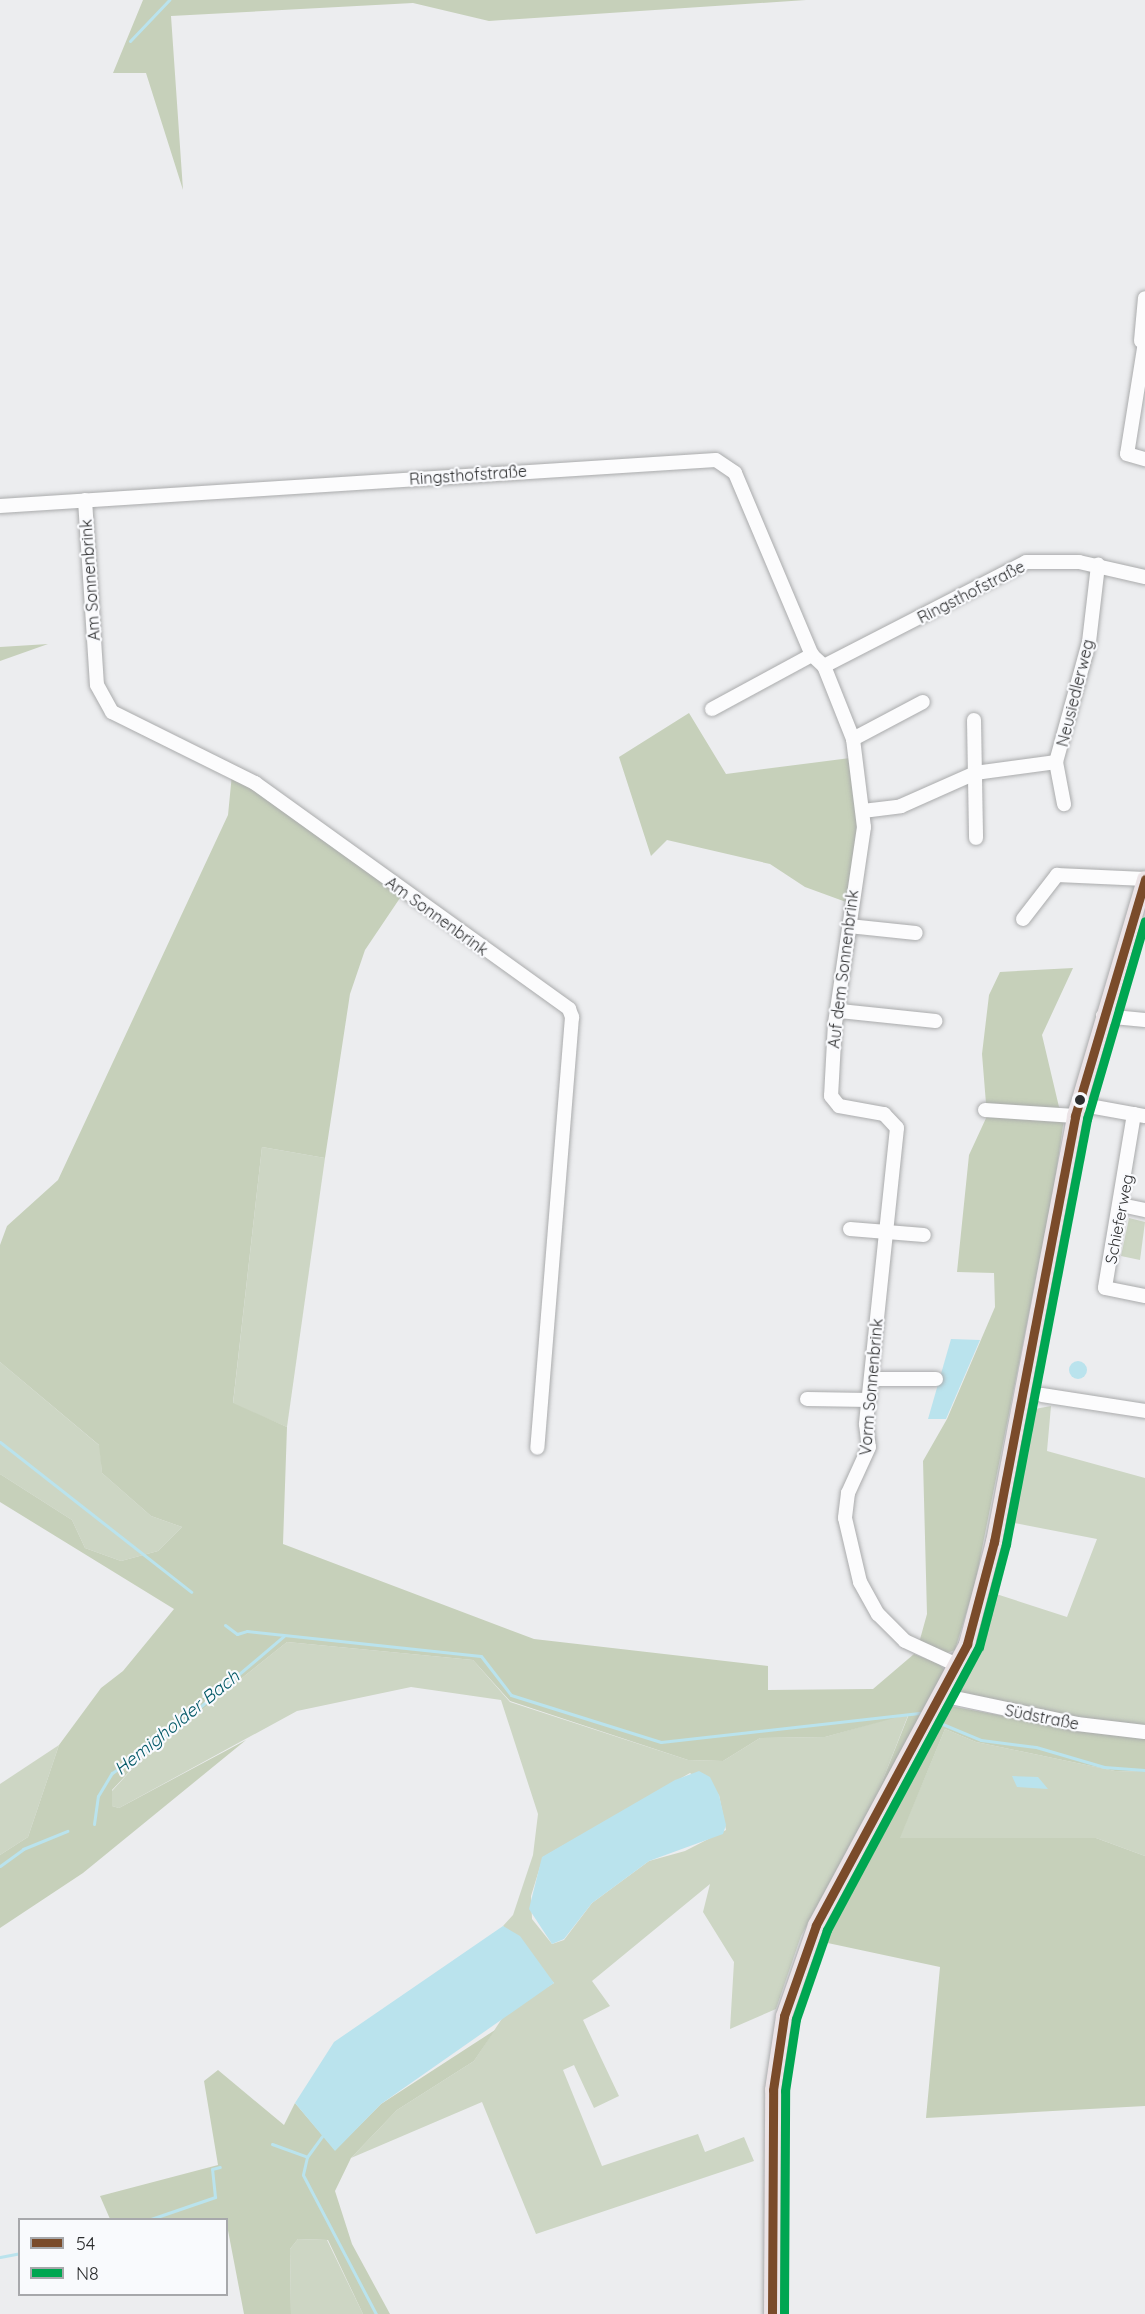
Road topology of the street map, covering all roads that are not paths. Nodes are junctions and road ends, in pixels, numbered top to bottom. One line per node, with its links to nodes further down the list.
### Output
1 (1145, 298): 2 (street)
2 (1143, 342): 3 (street)
3 (1145, 459)
4 (85, 500): 5 (street, Ringsthofstraße); 8 (street, Ringsthofstraße); 43 (street, Am Sonnenbrink)
5 (0, 506)
6 (1098, 565): 7 (street, Ringsthofstraße); 9 (street, Ringsthofstraße); 14 (street, Neusiedlerweg)
7 (1145, 577)
8 (812, 655): 9 (street, Ringsthofstraße); 11 (street)
9 (824, 666): 13 (street, Auf dem Sonnenbrink)
10 (923, 702): 13 (street)
11 (711, 710)
12 (974, 720): 15 (street)
13 (853, 739): 17 (street, Auf dem Sonnenbrink)
14 (1056, 762): 15 (street, Neusiedlerweg); 16 (street)
15 (975, 773): 17 (street, Neusiedlerweg); 18 (street)
16 (1064, 804)
17 (863, 811): 21 (street, Auf dem Sonnenbrink)
18 (976, 838)
19 (1145, 879): 20 (street); 24 (main road)
20 (1023, 918)
21 (849, 926): 22 (street); 23 (street, Auf dem Sonnenbrink)
22 (915, 933)
23 (840, 1011): 26 (street); 33 (street, Auf dem Sonnenbrink)
24 (1103, 1016): 25 (street); 28 (main road)
25 (1145, 1020)
26 (936, 1021)
27 (985, 1110): 28 (street)
28 (1076, 1110): 29 (street); 44 (main road)
29 (1140, 1115): 30 (street, Schieferweg)
30 (1121, 1205): 31 (street); 36 (street, Schieferweg)
31 (1145, 1210)
32 (850, 1229): 33 (street)
33 (887, 1232): 34 (street); 35 (street, Auf dem Sonnenbrink)
34 (924, 1234)
35 (882, 1270): 37 (street, Vorm Sonnenbrink)
36 (1145, 1296)
37 (872, 1379): 38 (street); 41 (street, Vorm Sonnenbrink)
38 (936, 1379)
39 (1042, 1395): 42 (street)
40 (807, 1399): 41 (street)
41 (869, 1400): 44 (street, Vorm Sonnenbrink)
42 (1145, 1411)
43 (537, 1448)
44 (957, 1665): 45 (main road)
45 (941, 1695): 46 (street, Südstraße); 47 (main road)
46 (1145, 1732)
47 (772, 2314)

